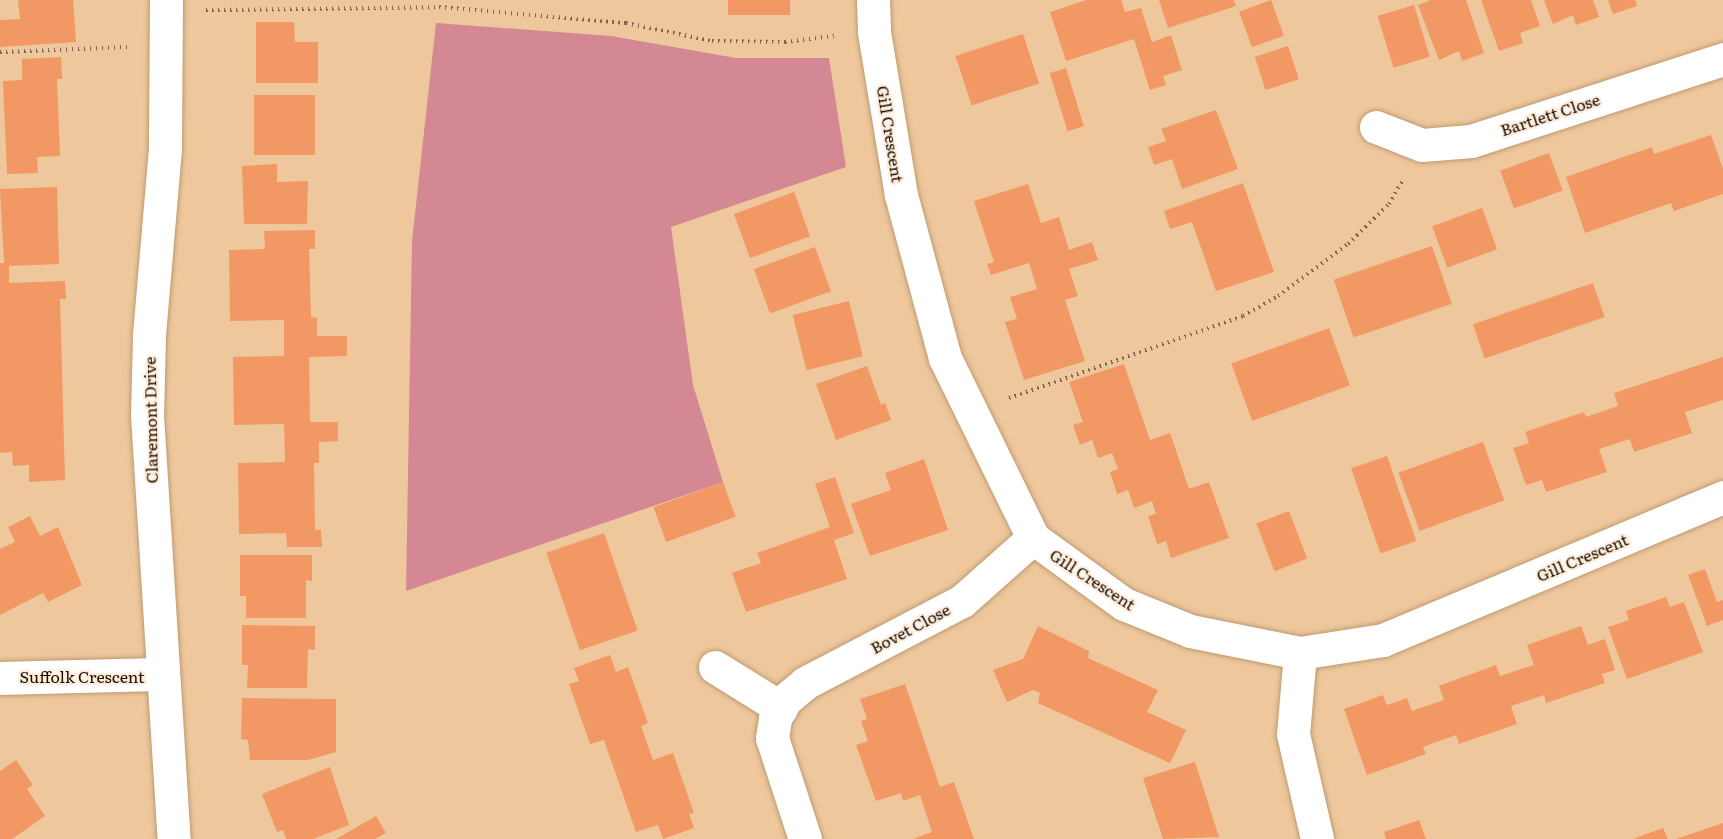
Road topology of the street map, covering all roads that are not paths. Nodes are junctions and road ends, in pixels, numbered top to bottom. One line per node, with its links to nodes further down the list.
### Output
1 (166, 6): 9 (street, Claremont Drive)
2 (874, 16): 6 (street, Gill Crescent)
3 (1723, 59): 4 (street, Bartlett Close)
4 (1376, 127)
5 (1723, 496): 7 (street, Gill Crescent)
6 (1033, 538): 7 (street, Gill Crescent); 11 (street, Bovet Close)
7 (1300, 653): 14 (street)
8 (716, 667): 11 (street)
9 (164, 674): 10 (street, Suffolk Crescent); 12 (street, Claremont Drive)
10 (0, 678)
11 (781, 708): 13 (street, Bovet Close)
12 (174, 839)
13 (805, 839)
14 (1317, 839)

